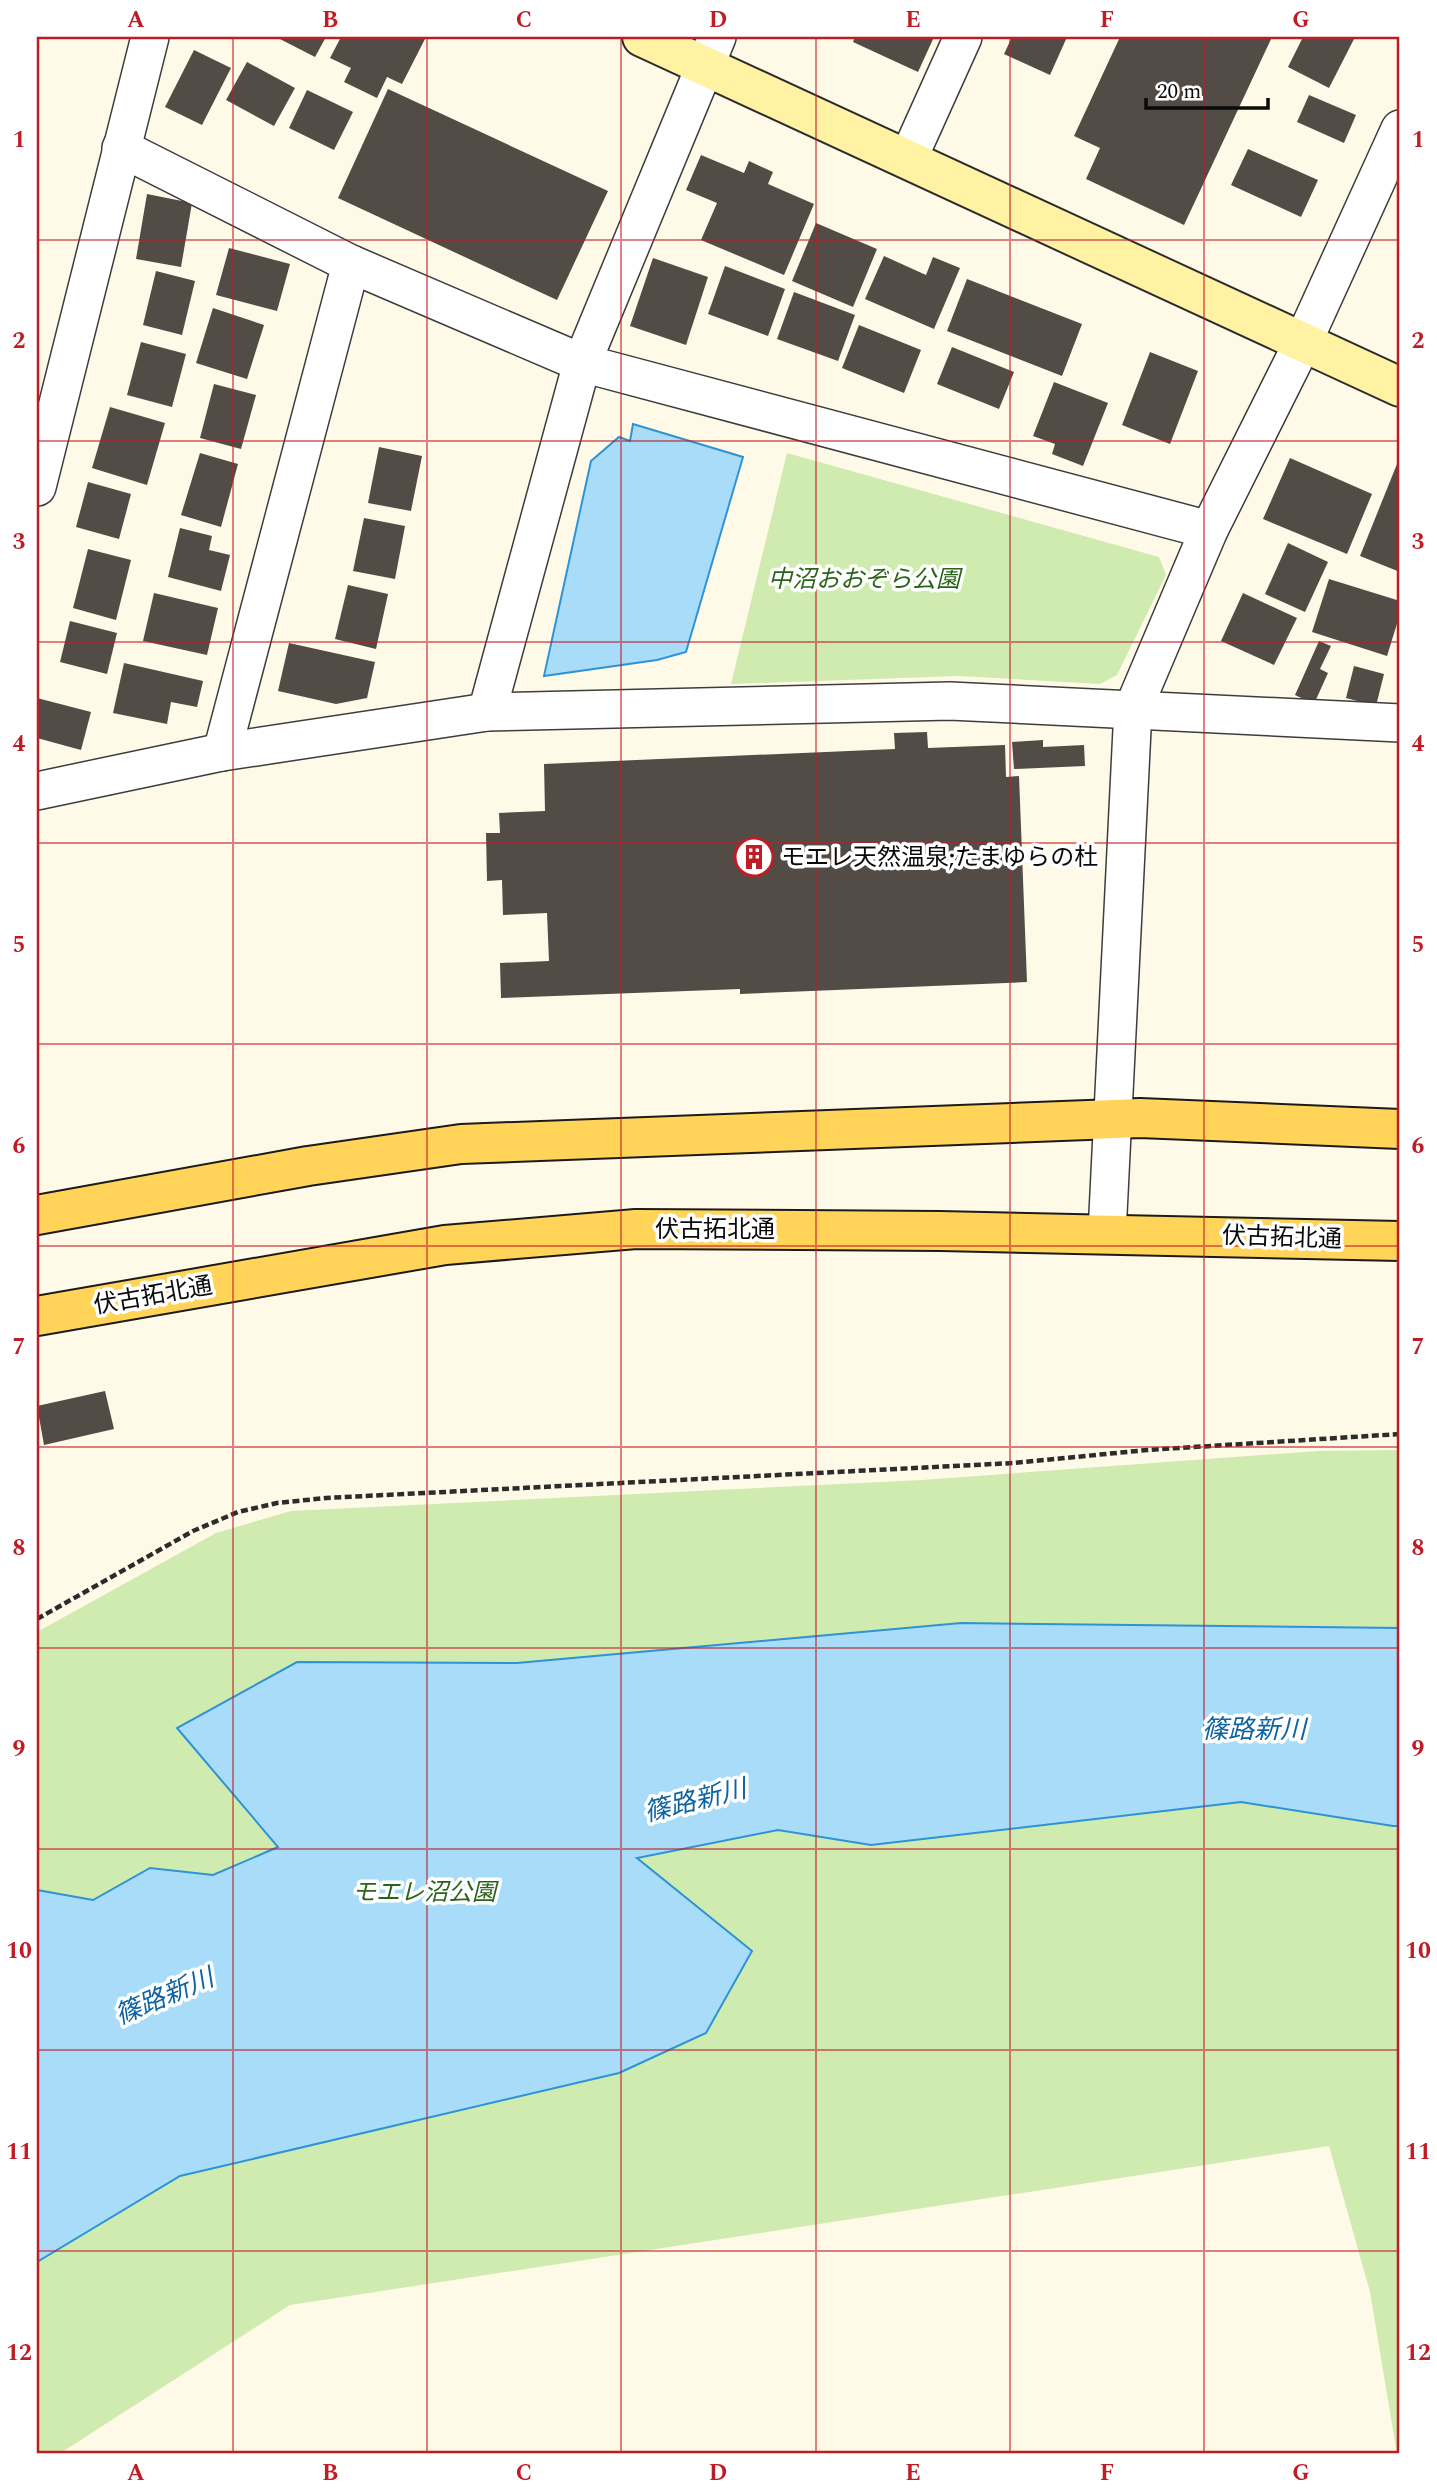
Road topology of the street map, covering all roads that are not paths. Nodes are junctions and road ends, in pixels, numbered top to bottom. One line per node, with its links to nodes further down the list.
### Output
1 (150, 37): 6 (street)
2 (642, 37): 4 (street)
3 (963, 37): 7 (street)
4 (710, 51): 7 (street); 10 (street)
5 (1400, 129): 9 (street)
6 (121, 148): 8 (street); 12 (street)
7 (908, 159): 9 (street)
8 (351, 264): 10 (street); 18 (street)
9 (1303, 342): 11 (street); 14 (street)
10 (582, 363): 14 (street); 16 (street)
11 (1400, 387)
12 (49, 388): 13 (street)
13 (37, 487)
14 (1209, 530): 15 (street)
15 (1133, 709): 16 (street); 17 (street); 20 (street)
16 (487, 712): 18 (street)
17 (1400, 723)
18 (222, 752): 19 (street)
19 (37, 791)
20 (1113, 1120): 21 (main road); 22 (main road); 23 (street)
21 (1400, 1129)
22 (37, 1215)
23 (1107, 1234): 24 (main road, 伏古拓北通); 25 (main road, 伏古拓北通)
24 (1400, 1241)
25 (37, 1316)

